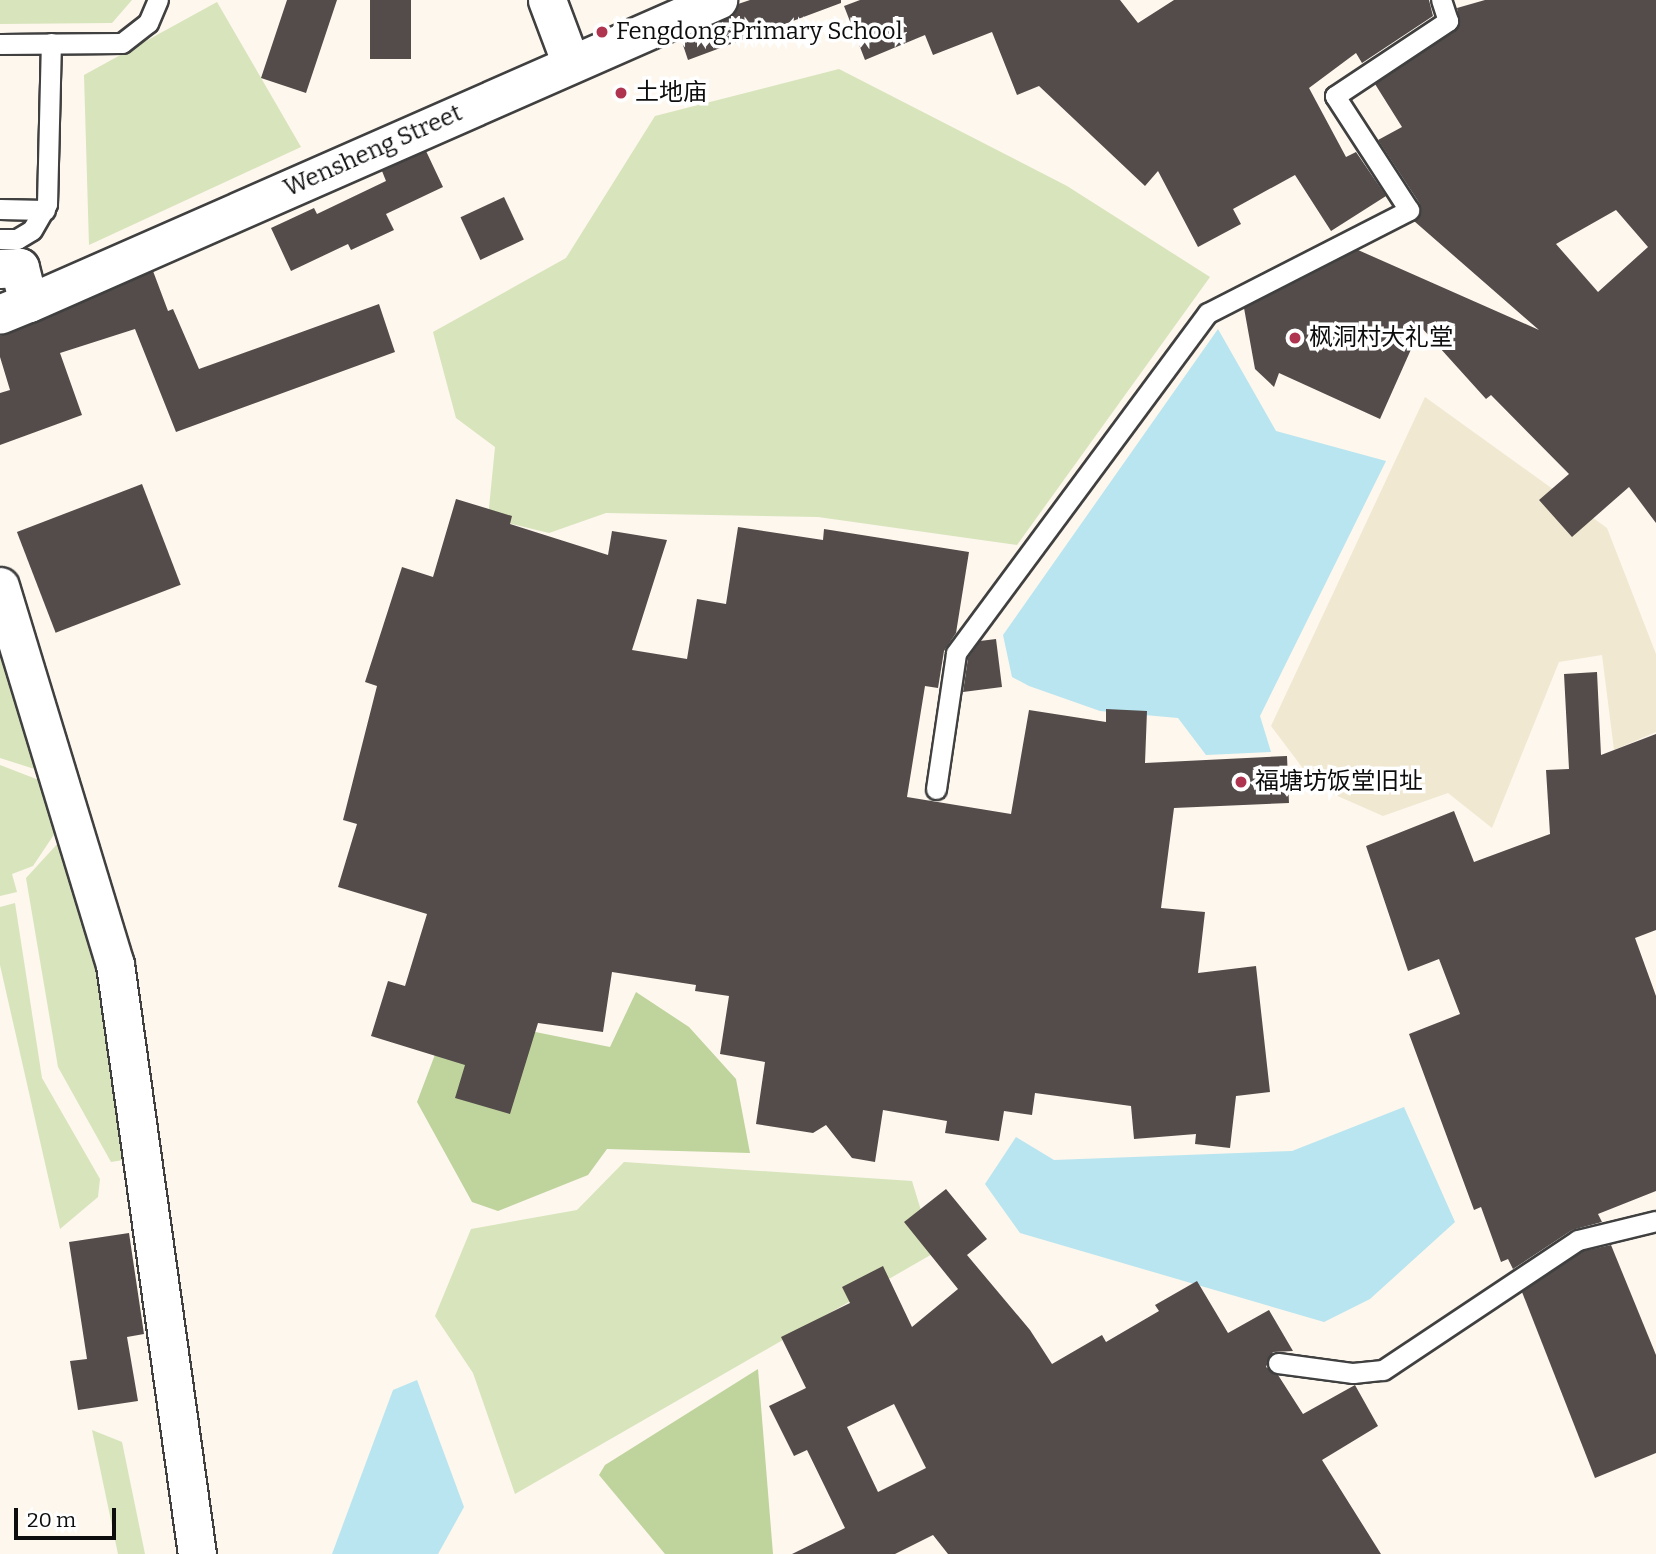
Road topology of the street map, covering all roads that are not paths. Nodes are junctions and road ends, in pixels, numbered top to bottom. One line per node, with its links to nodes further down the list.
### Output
1 (158, 0): 5 (lane)
2 (547, 0): 7 (street)
3 (718, 0): 7 (street, Wensheng Street)
4 (1441, 0): 14 (lane)
5 (51, 43): 6 (lane); 9 (lane)
6 (0, 44)
7 (572, 64): 12 (street, Wensheng Street)
8 (0, 209): 9 (lane)
9 (45, 210): 10 (lane)
10 (0, 239)
11 (0, 269): 12 (street)
12 (14, 309)
13 (0, 586): 17 (street)
14 (936, 789)
15 (1656, 1221): 16 (lane)
16 (1278, 1363)
17 (197, 1554)

